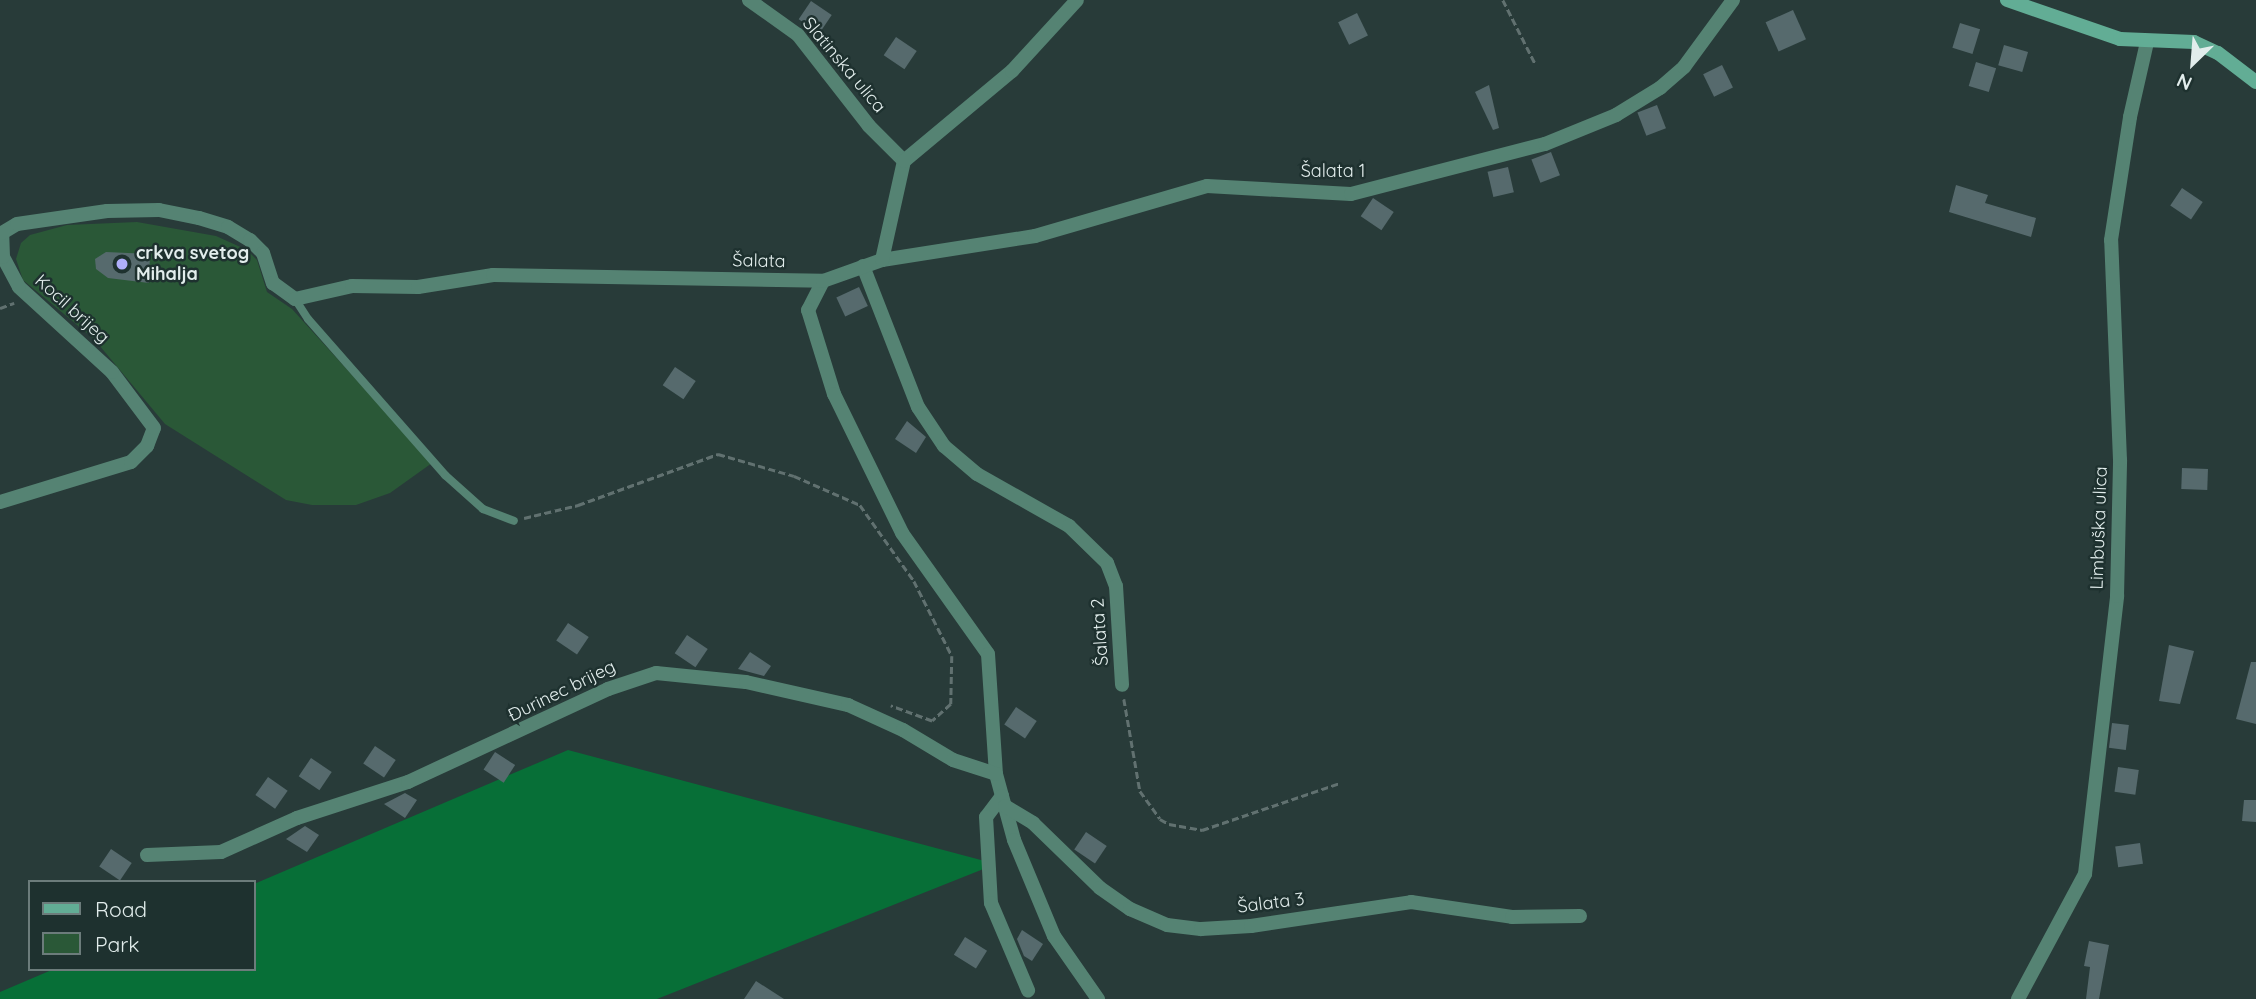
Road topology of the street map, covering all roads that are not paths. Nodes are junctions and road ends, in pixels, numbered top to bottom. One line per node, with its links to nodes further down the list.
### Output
1 (749, 0): 7 (street, Slatinska ulica)
2 (1077, 0): 7 (street)
3 (1733, 0): 8 (street, Šalata 1)
4 (2007, 0): 5 (street)
5 (2147, 43): 6 (street); 21 (street, Limbuška ulica)
6 (2256, 82)
7 (904, 161): 8 (street)
8 (882, 260): 9 (street, Šalata)
9 (863, 266): 10 (street, Šalata); 14 (street, Šalata 2)
10 (823, 281): 11 (street, Šalata); 15 (street)
11 (295, 299): 12 (street, Kocil brijeg); 13 (lane)
12 (0, 502)
13 (514, 521)
14 (1122, 685)
15 (996, 774): 16 (street); 17 (street, Đurinec brijeg)
16 (1003, 801): 18 (street, Šalata 3); 19 (street); 20 (street)
17 (147, 855)
18 (1580, 916)
19 (1028, 990)
20 (1098, 999)
21 (2018, 999)

